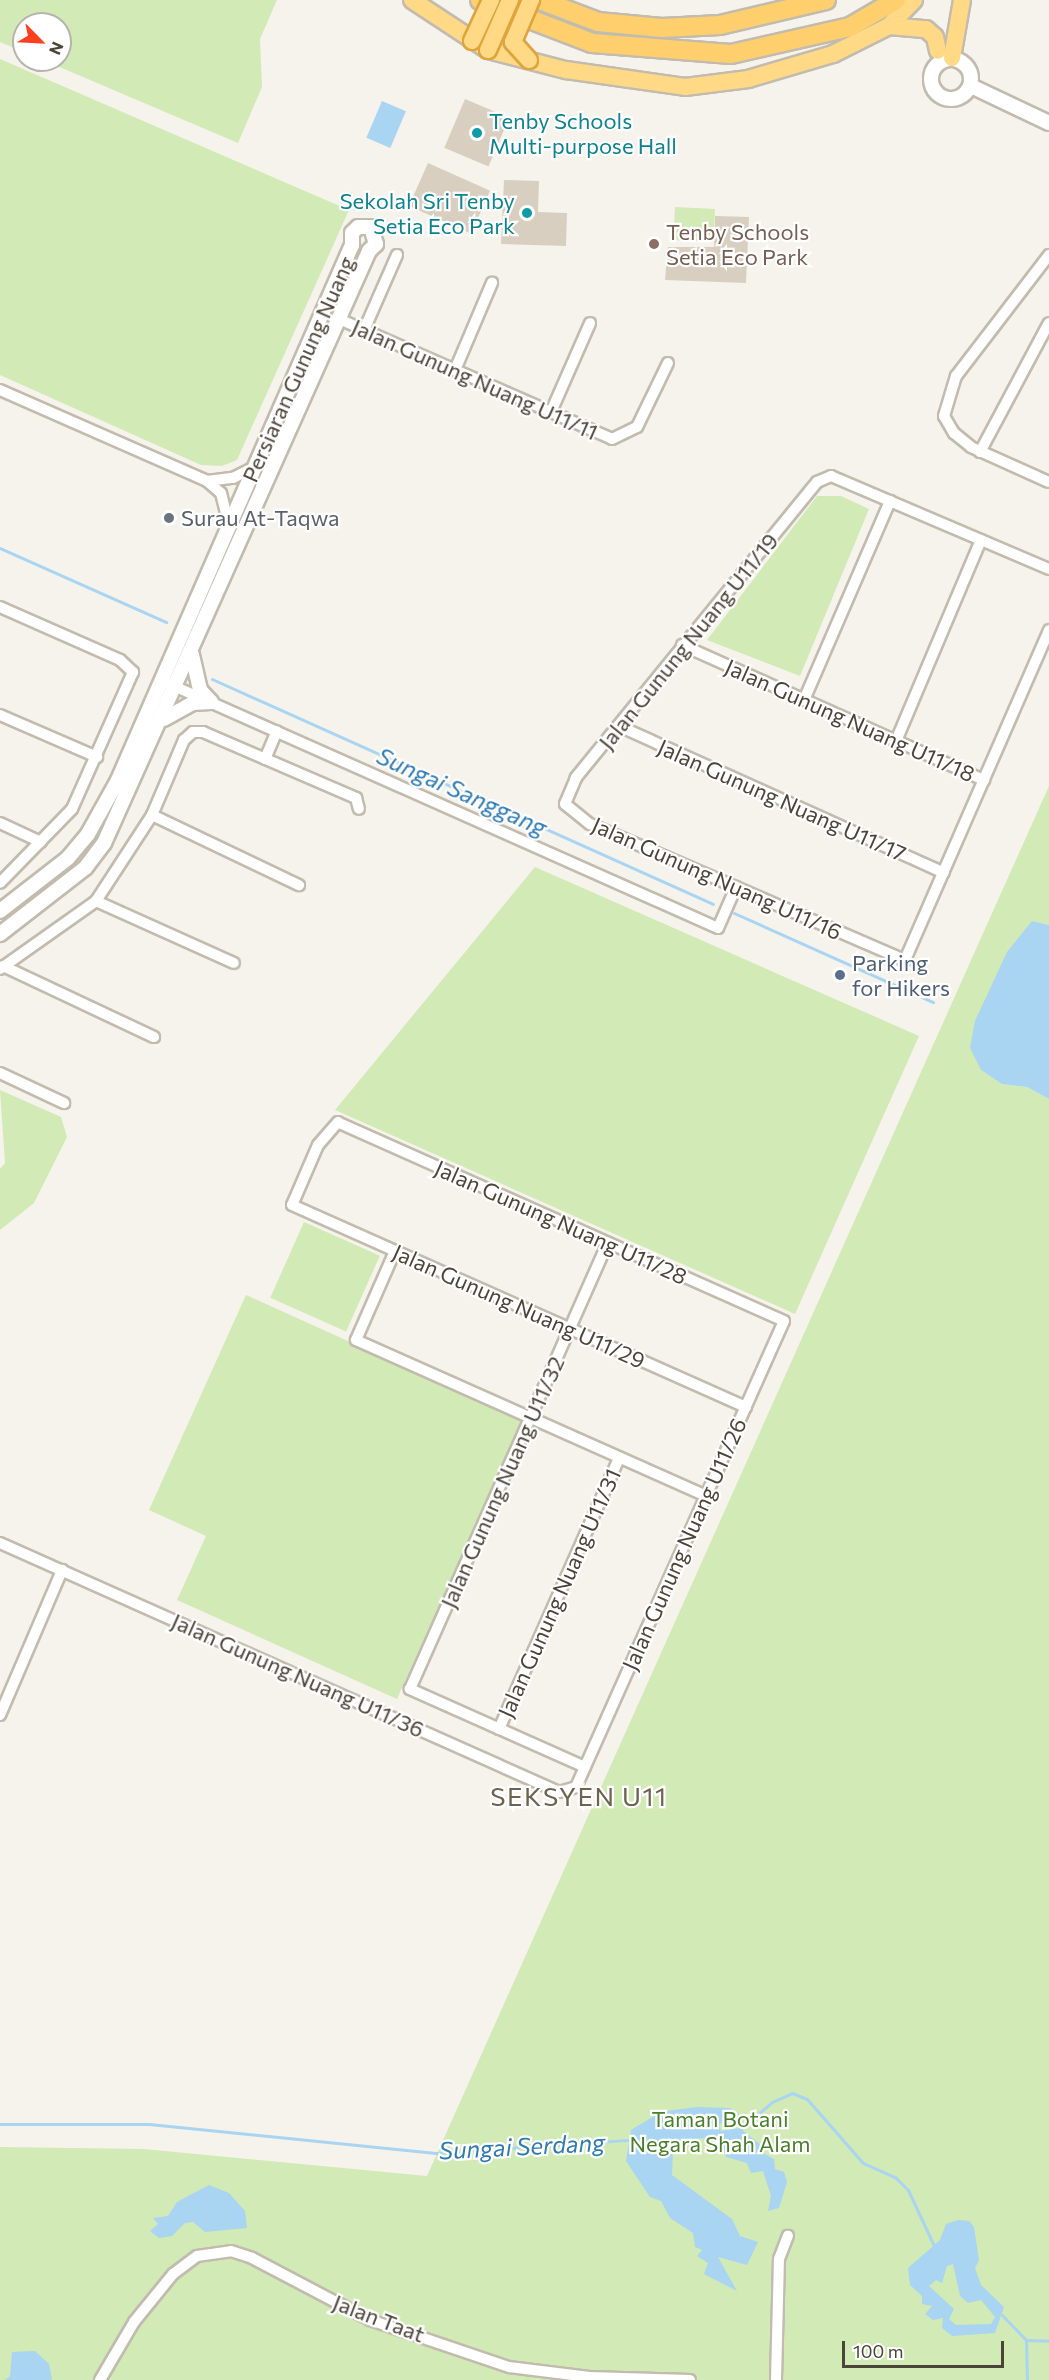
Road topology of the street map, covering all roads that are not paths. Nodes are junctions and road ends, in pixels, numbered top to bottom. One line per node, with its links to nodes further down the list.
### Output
1 (412, 0): 12 (highway)
2 (480, 0): 8 (highway)
3 (490, 0): 12 (highway, bridge)
4 (510, 0): 13 (highway, bridge)
5 (531, 0): 15 (highway, bridge)
6 (540, 0): 7 (highway)
7 (826, 0)
8 (896, 0)
9 (914, 0): 11 (highway)
10 (962, 0): 14 (highway)
11 (889, 26): 14 (highway); 15 (highway)
12 (472, 41): 13 (highway)
13 (488, 50): 15 (highway)
14 (945, 55): 16 (street); 16 (street)
15 (529, 60)
16 (970, 86): 17 (street)
17 (1049, 123)
18 (397, 255): 24 (street)
19 (1049, 255): 29 (street)
20 (492, 283): 26 (street)
21 (339, 319): 24 (street, Jalan Gunung Nuang U11/11); 30 (street, Persiaran Gunung Nuang); 40 (street, Persiaran Gunung Nuang)
22 (590, 323): 28 (street)
23 (1049, 323): 29 (street)
24 (364, 330): 26 (street, Jalan Gunung Nuang U11/11)
25 (669, 363): 28 (street, Jalan Gunung Nuang U11/11)
26 (455, 370): 28 (street, Jalan Gunung Nuang U11/11)
27 (0, 390): 31 (street)
28 (551, 412)
29 (980, 452): 32 (street)
30 (255, 467): 31 (street); 34 (street, Persiaran Gunung Nuang)
31 (207, 481): 34 (street)
32 (1049, 482)
33 (890, 501): 35 (street); 39 (street, Jalan Gunung Nuang U11/19); 43 (street)
34 (229, 526): 41 (street, Persiaran Gunung Nuang)
35 (981, 540): 36 (street); 49 (street)
36 (1049, 569)
37 (0, 607): 50 (street)
38 (1049, 630): 52 (street)
39 (682, 645): 43 (street, Jalan Gunung Nuang U11/18); 47 (street, Jalan Gunung Nuang U11/19)
40 (192, 653): 42 (street, Persiaran Gunung Nuang); 44 (street)
41 (162, 680): 42 (street); 63 (street, Persiaran Gunung Nuang)
42 (177, 687): 44 (street); 46 (street, Persiaran Gunung Nuang)
43 (804, 700): 49 (street, Jalan Gunung Nuang U11/18)
44 (212, 702): 46 (street); 48 (street)
45 (0, 715): 50 (street)
46 (163, 720): 64 (street, Persiaran Gunung Nuang)
47 (621, 727): 53 (street, Jalan Gunung Nuang U11/19); 58 (street, Jalan Gunung Nuang U11/17)
48 (277, 731): 51 (street); 61 (street)
49 (896, 741): 52 (street, Jalan Gunung Nuang U11/18)
50 (97, 757): 57 (street)
51 (265, 759): 54 (street); 55 (street)
52 (984, 780): 58 (street)
53 (565, 804): 61 (street, Jalan Gunung Nuang U11/16)
54 (359, 809)
55 (152, 816): 60 (street); 62 (street)
56 (0, 823): 57 (street)
57 (41, 842): 59 (street)
58 (944, 873): 61 (street, Jalan Gunung Nuang U11/16)
59 (0, 883)
60 (299, 885)
61 (736, 887)
62 (96, 901): 65 (street); 66 (street)
63 (0, 911)
64 (0, 934)
65 (234, 963)
66 (2, 968): 67 (street)
67 (154, 1036)
68 (0, 1073): 69 (street)
69 (64, 1104)
70 (291, 1205): 71 (street, Jalan Gunung Nuang U11/28); 72 (street, Jalan Gunung Nuang U11/29)
71 (608, 1242): 73 (street, Jalan Gunung Nuang U11/28); 74 (street, Jalan Gunung Nuang U11/32)
72 (395, 1251): 74 (street, Jalan Gunung Nuang U11/29); 76 (street)
73 (784, 1321): 75 (street, Jalan Gunung Nuang U11/26)
74 (570, 1329): 75 (street, Jalan Gunung Nuang U11/29); 76 (street, Jalan Gunung Nuang U11/32)
75 (746, 1407): 78 (street, Jalan Gunung Nuang U11/26)
76 (530, 1418): 77 (street); 82 (street, Jalan Gunung Nuang U11/32)
77 (619, 1458): 78 (street); 82 (street, Jalan Gunung Nuang U11/31)
78 (706, 1496): 83 (street, Jalan Gunung Nuang U11/26)
79 (0, 1543): 80 (street, Jalan Gunung Nuang U11/36)
80 (62, 1570): 81 (street); 83 (street, Jalan Gunung Nuang U11/36)
81 (0, 1715)
82 (499, 1729): 83 (street)
83 (585, 1767)
84 (788, 2236): 87 (street)
85 (100, 2380): 86 (street, Jalan Taat)
86 (690, 2380)
87 (776, 2380)

